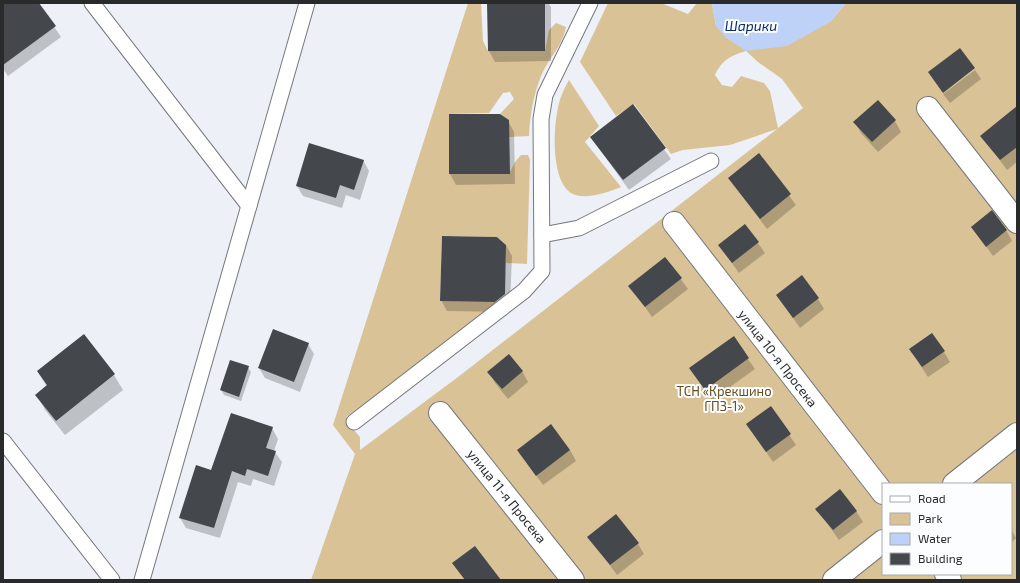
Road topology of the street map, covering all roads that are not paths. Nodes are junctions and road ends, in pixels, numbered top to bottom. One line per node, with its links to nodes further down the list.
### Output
1 (92, 3): 6 (lane)
2 (307, 3): 6 (lane)
3 (590, 3): 9 (lane)
4 (928, 108): 8 (street)
5 (711, 161): 9 (lane)
6 (249, 206): 18 (lane)
7 (674, 222): 15 (street, улица 10-я Просека)
8 (1017, 222)
9 (542, 235): 11 (lane)
10 (440, 413): 19 (street, улица 11-я Просека)
11 (354, 422)
12 (1017, 434): 14 (street)
13 (3, 440): 17 (lane)
14 (955, 483)
15 (882, 492)
16 (882, 542): 20 (street)
17 (112, 580)
18 (142, 580)
19 (573, 580)
20 (834, 580)

